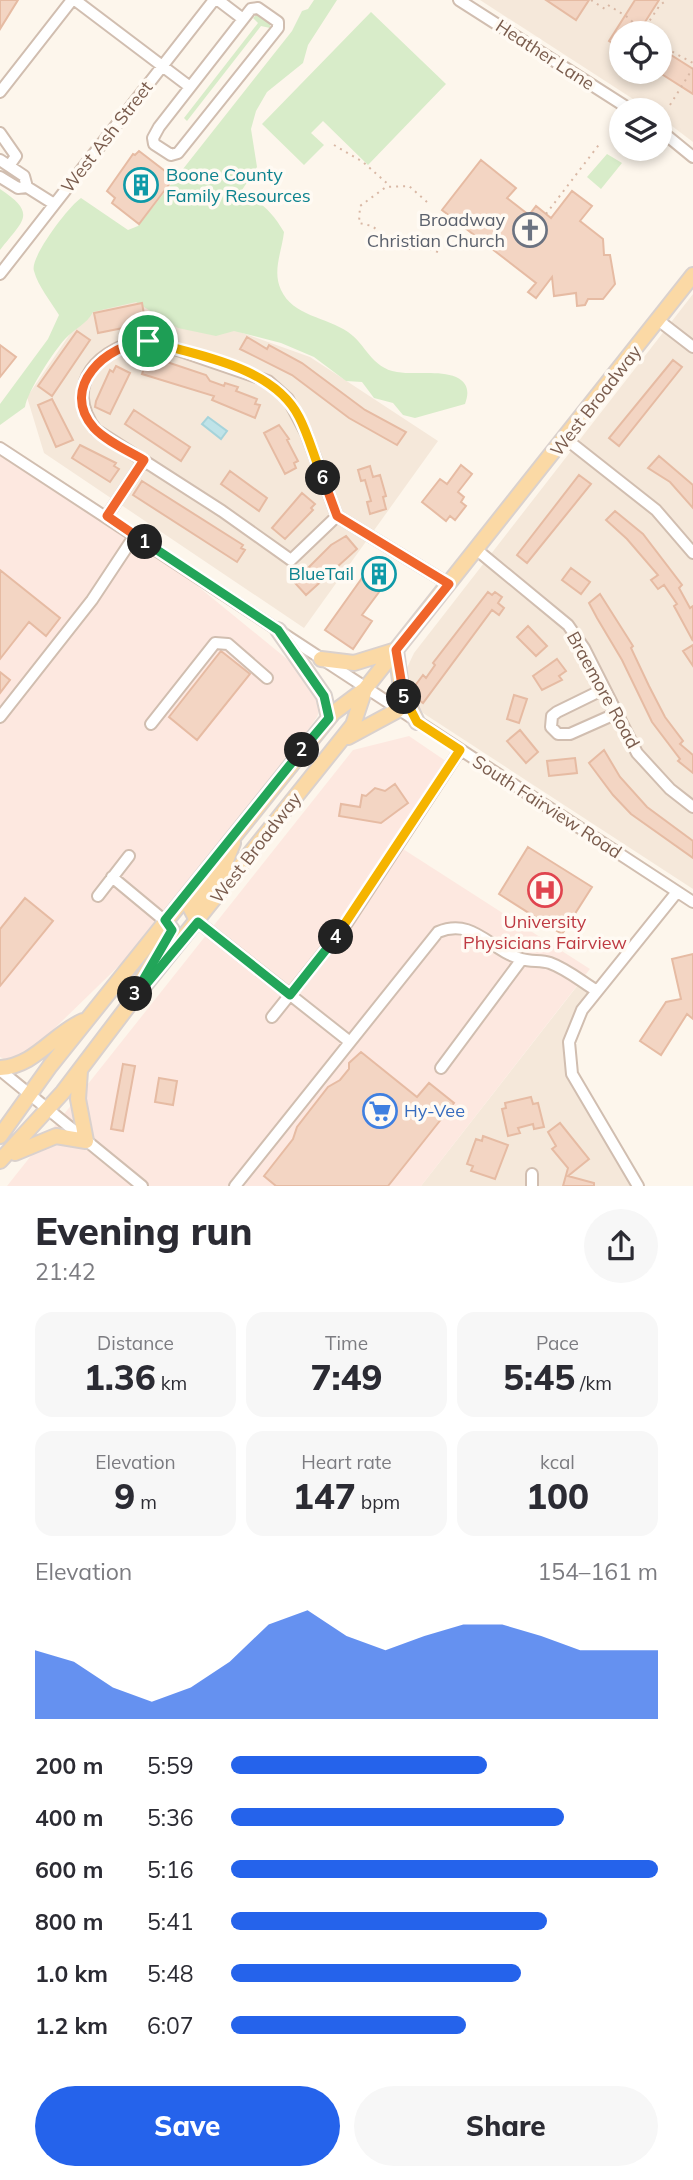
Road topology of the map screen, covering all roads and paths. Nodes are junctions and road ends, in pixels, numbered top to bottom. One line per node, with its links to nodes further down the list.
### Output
1 (74, 0): 13 (street); 16 (street)
2 (216, 0): 8 (street); 13 (street, West Ash Street)
3 (459, 0): 17 (street, Heather Lane)
4 (591, 0): 7 (path)
5 (667, 0): 10 (path)
6 (608, 5): 9 (path)
7 (605, 9)
8 (243, 19): 15 (street); 15 (street)
9 (632, 21)
10 (649, 21)
11 (672, 52): 12 (path)
12 (693, 63)
13 (162, 66): 15 (street); 29 (street, West Ash Street)
14 (693, 68): 18 (path)
15 (190, 87)
16 (0, 92)
17 (612, 98)
18 (672, 102)
19 (0, 132): 24 (street)
20 (672, 140): 23 (street)
21 (601, 142): 30 (path)
22 (334, 145): 27 (path)
23 (693, 157)
24 (5, 163): 26 (street)
25 (0, 177): 26 (street)
26 (27, 187): 29 (street)
27 (391, 187): 28 (path); 31 (path)
28 (427, 202)
29 (54, 204): 32 (street, West Ash Street)
30 (545, 214)
31 (440, 253)
32 (0, 274)
33 (693, 275): 34 (main road, West Broadway)
34 (658, 320): 35 (street); 36 (main road, West Broadway)
35 (693, 347)
36 (566, 439): 42 (main road, West Broadway); 43 (street)
37 (0, 448): 39 (street, South Fairview Road)
38 (144, 460): 39 (street); 40 (street); 40 (street)
39 (107, 516): 41 (street, South Fairview Road)
40 (337, 516): 44 (street)
41 (135, 535): 45 (street, South Fairview Road); 53 (street)
42 (477, 550): 44 (main road, West Broadway); 50 (street, Braemore Road)
43 (693, 553)
44 (449, 584): 46 (main road, West Broadway)
45 (278, 630): 47 (street, South Fairview Road); 54 (main road)
46 (396, 650): 47 (main road); 49 (main road, West Broadway); 55 (main road)
47 (321, 659): 49 (street, South Fairview Road)
48 (267, 678): 56 (street)
49 (365, 689): 51 (street, South Fairview Road); 54 (main road, West Broadway); 57 (main road, West Broadway)
50 (604, 689): 52 (street, Braemore Road); 52 (street)
51 (398, 710): 55 (street, South Fairview Road); 57 (main road)
52 (615, 713): 59 (street, Braemore Road)
53 (0, 717)
54 (329, 718): 60 (main road, West Broadway)
55 (417, 722): 58 (street, South Fairview Road)
56 (151, 724)
57 (340, 741): 67 (main road, West Broadway)
58 (460, 750): 63 (street, South Fairview Road); 70 (street)
59 (693, 807)
60 (237, 832): 66 (main road, West Broadway); 67 (main road)
61 (129, 856): 62 (street)
62 (112, 877): 64 (street); 66 (street)
63 (677, 892): 65 (street, South Fairview Road); 69 (street)
64 (98, 896)
65 (693, 902)
66 (165, 920): 71 (main road); 73 (main road, West Broadway)
67 (198, 922): 70 (street); 71 (main road, West Broadway)
68 (522, 959): 69 (street); 74 (street); 75 (street)
69 (597, 991): 85 (street)
70 (290, 995): 72 (street); 74 (street)
71 (132, 1001): 77 (main road, West Broadway)
72 (272, 1017)
73 (87, 1019): 76 (main road); 78 (main road, West Broadway)
74 (350, 1042): 84 (street)
75 (441, 1068)
76 (0, 1069): 78 (street)
77 (80, 1071): 79 (main road, West Broadway); 81 (main road)
78 (29, 1093): 79 (street); 80 (main road, West Broadway); 82 (main road)
79 (48, 1110): 81 (street); 82 (main road, West Broadway)
80 (0, 1136)
81 (86, 1141): 82 (main road); 83 (street)
82 (1, 1155)
83 (142, 1186)
84 (235, 1186)
85 (638, 1186)

